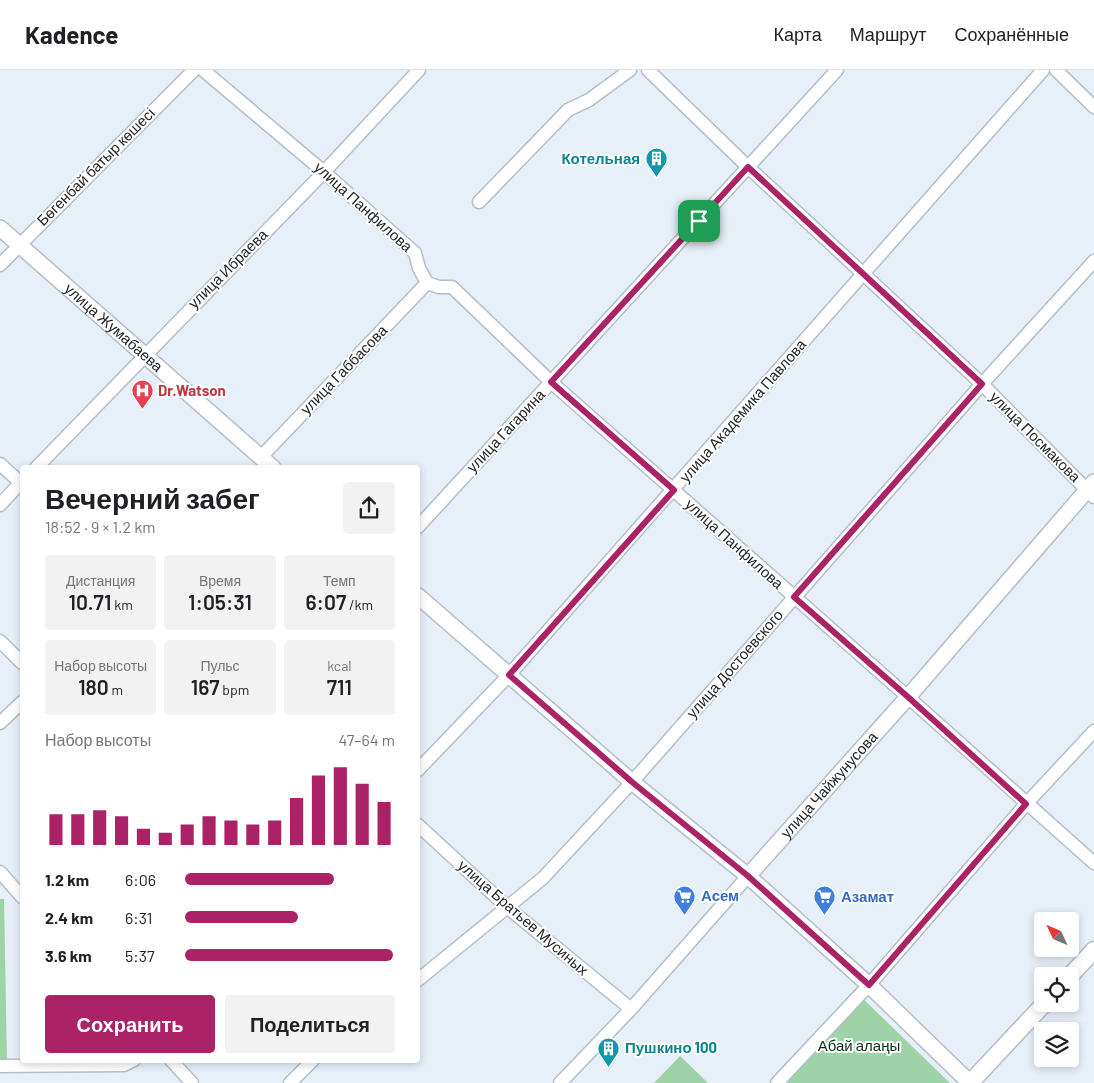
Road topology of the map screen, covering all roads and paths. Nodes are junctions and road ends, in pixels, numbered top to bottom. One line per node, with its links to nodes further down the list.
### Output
1 (194, 70): 14 (street, Бөгенбай батыр көшесі)
2 (203, 70): 11 (street, улица Панфилова)
3 (419, 70): 11 (street, улица Ибраева)
4 (630, 70): 12 (street)
5 (648, 70): 10 (street, улица Посмакова)
6 (837, 70): 10 (street, улица Гагарина)
7 (1043, 70): 17 (street, улица Академика Павлова)
8 (1056, 70): 9 (street)
9 (1094, 107)
10 (748, 167): 17 (street, улица Посмакова); 20 (street, улица Гагарина)
11 (324, 172): 18 (street, улица Панфилова); 19 (street, улица Ибраева)
12 (479, 202)
13 (0, 228): 14 (street, улица Жумабаева)
14 (19, 244): 16 (street, Бөгенбай батыр көшесі); 19 (street, улица Жумабаева)
15 (1094, 261): 21 (street, улица Достоевского)
16 (0, 265)
17 (863, 272): 21 (street, улица Посмакова); 28 (street, улица Академика Павлова)
18 (427, 283): 20 (street, улица Панфилова); 22 (street, улица Габбасова)
19 (145, 354): 22 (street, улица Жумабаева); 24 (street, улица Ибраева)
20 (551, 382): 28 (street, улица Панфилова); 31 (street, улица Гагарина)
21 (982, 384): 29 (street, улица Посмакова); 32 (street, улица Достоевского)
22 (261, 457): 25 (street, улица Жумабаева)
23 (0, 464): 26 (street)
24 (39, 465)
25 (270, 465)
26 (20, 481)
27 (20, 485): 30 (street)
28 (674, 490): 32 (street, улица Панфилова); 36 (street, улица Академика Павлова)
29 (1092, 490): 37 (street, улица Чайжунусова)
30 (0, 505)
31 (420, 525)
32 (794, 597): 37 (street, улица Панфилова); 42 (street, улица Достоевского)
33 (420, 598): 36 (street)
34 (0, 641): 35 (street)
35 (20, 661)
36 (509, 675): 41 (street, улица Академика Павлова); 42 (street)
37 (908, 697): 43 (street, улица Панфилова); 47 (street, улица Чайжунусова)
38 (20, 704): 39 (street)
39 (0, 723)
40 (1094, 731): 43 (street)
41 (420, 768)
42 (632, 782): 47 (street); 49 (street, улица Достоевского)
43 (1026, 804): 45 (street, улица Панфилова); 53 (street)
44 (420, 827): 49 (street, улица Братьев Мусиных)
45 (1094, 863)
46 (0, 872): 48 (street)
47 (748, 876): 53 (street); 54 (street, улица Чайжунусова)
48 (20, 895)
49 (507, 907): 52 (street, улица Достоевского); 54 (street, улица Братьев Мусиных)
50 (1094, 950): 51 (main road)
51 (1078, 967)
52 (420, 978)
53 (869, 985): 63 (street); 64 (street)
54 (631, 1009): 62 (street, улица Чайжунусова)
55 (1037, 1012): 64 (main road)
56 (126, 1063): 59 (street)
57 (174, 1063): 60 (street)
58 (310, 1063): 61 (street)
59 (0, 1066)
60 (192, 1083)
61 (290, 1083)
62 (560, 1083)
63 (777, 1083)
64 (970, 1083)

